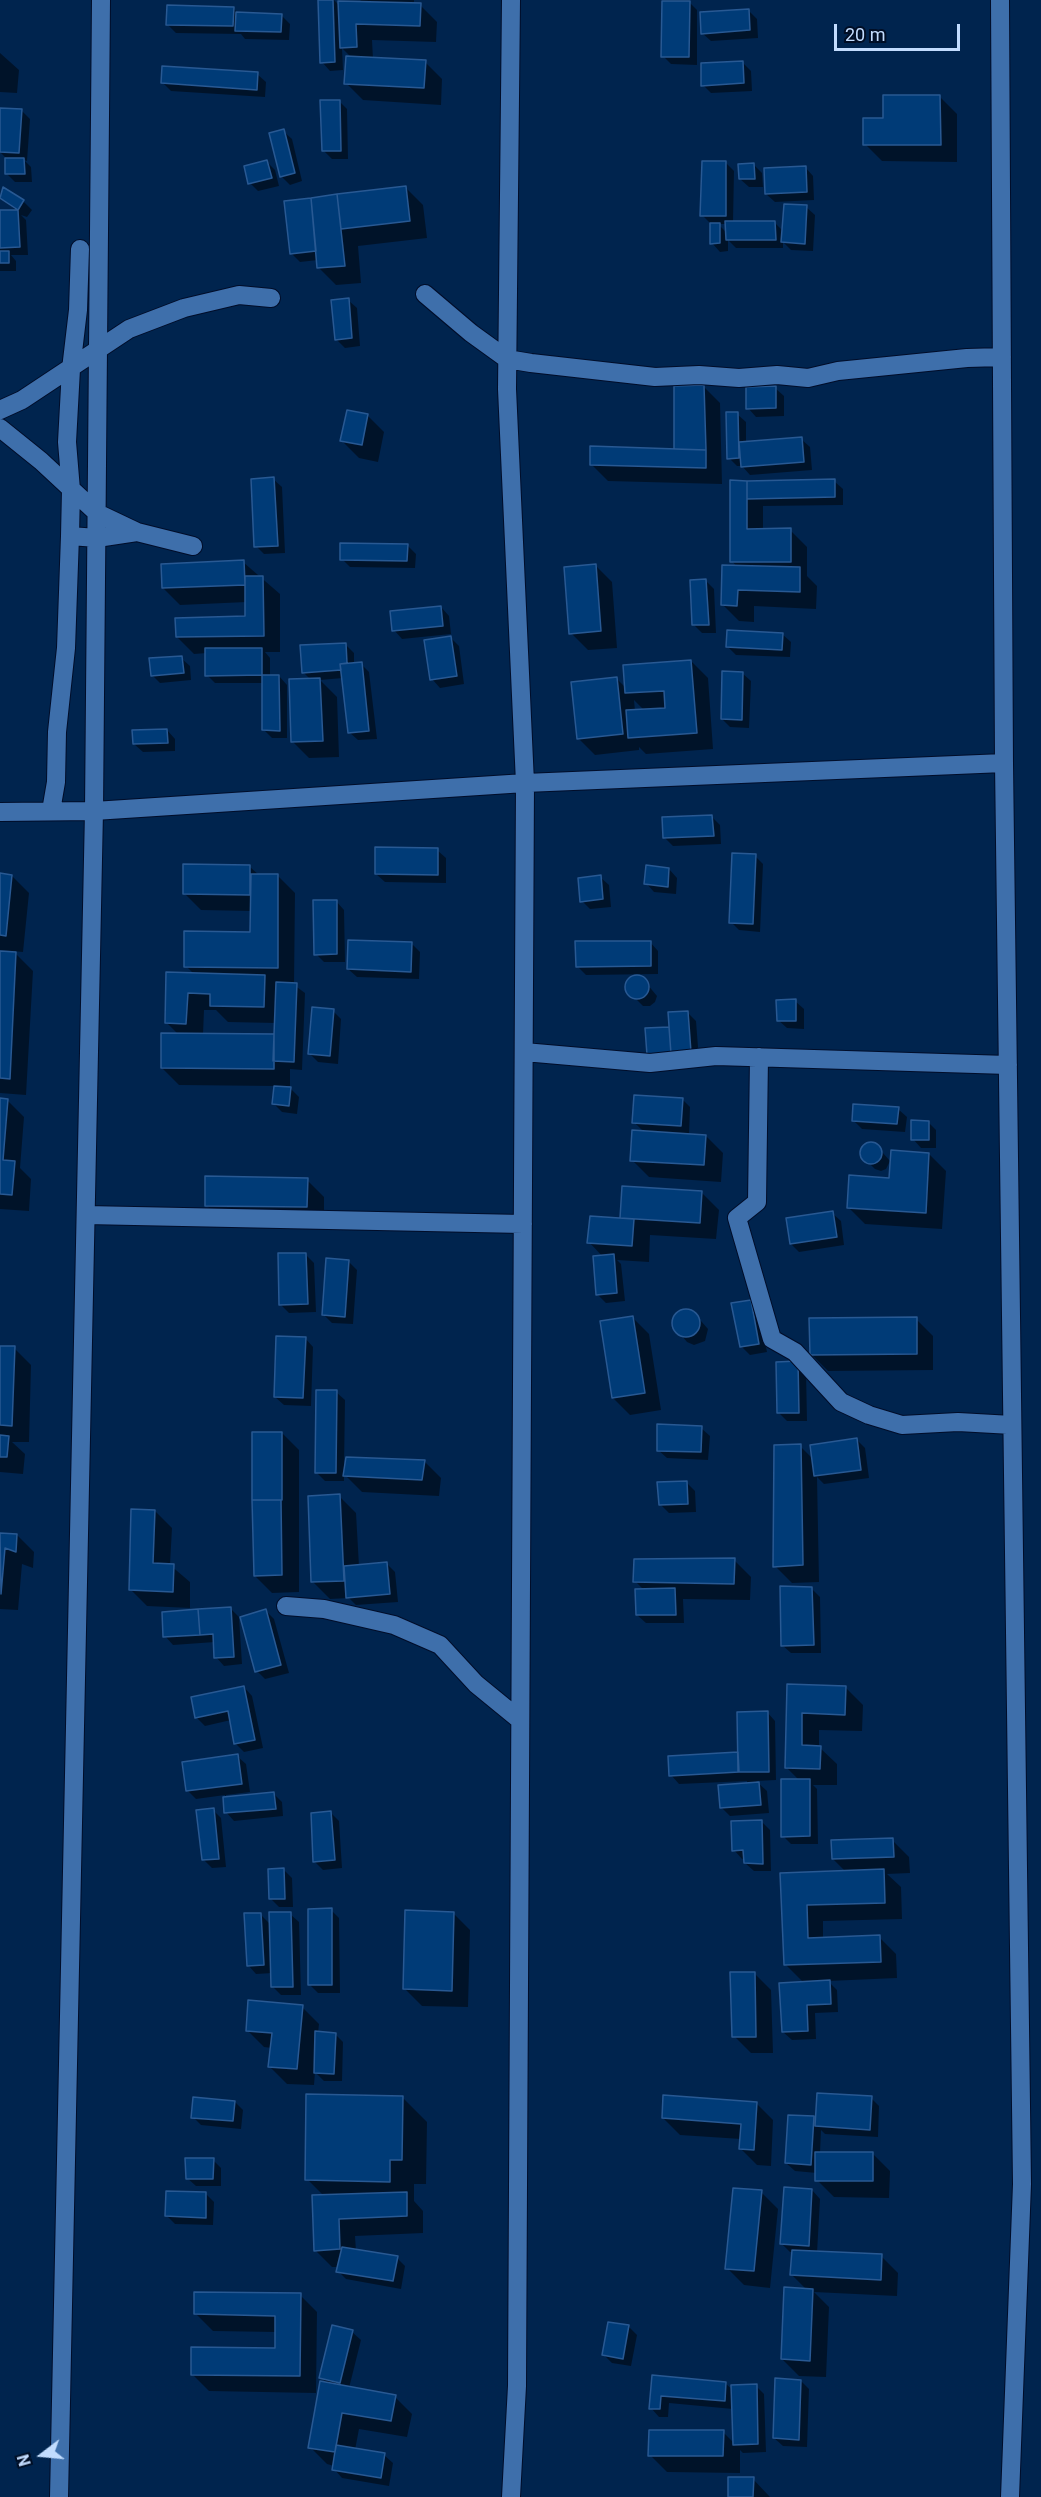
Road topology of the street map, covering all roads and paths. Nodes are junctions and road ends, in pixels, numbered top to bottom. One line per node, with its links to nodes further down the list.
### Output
1 (101, 0): 7 (street)
2 (511, 0): 9 (street)
3 (1000, 0): 8 (street)
4 (80, 249): 10 (street)
5 (425, 294): 9 (street)
6 (271, 298): 7 (street)
7 (98, 350): 10 (street); 14 (street)
8 (1002, 357): 9 (street); 19 (street)
9 (507, 359): 20 (street)
10 (70, 369): 11 (street); 13 (street)
11 (0, 410)
12 (0, 428): 13 (street)
13 (71, 490): 14 (street); 16 (street)
14 (97, 513): 15 (street); 17 (street)
15 (137, 532): 17 (street); 18 (street)
16 (70, 536): 17 (street); 21 (street)
17 (97, 538): 22 (street)
18 (194, 546)
19 (1004, 763): 20 (street); 26 (street)
20 (525, 783): 22 (street); 24 (street)
21 (51, 811): 22 (street); 23 (street)
22 (94, 811): 27 (street)
23 (0, 812)
24 (524, 1052): 25 (street); 28 (street)
25 (759, 1057): 26 (street); 29 (street)
26 (1008, 1065): 29 (street)
27 (86, 1215): 28 (street); 32 (street)
28 (523, 1224): 31 (street)
29 (1012, 1425): 34 (street)
30 (286, 1606): 31 (street)
31 (520, 1720): 33 (street)
32 (59, 2497)
33 (512, 2497)
34 (1010, 2497)

